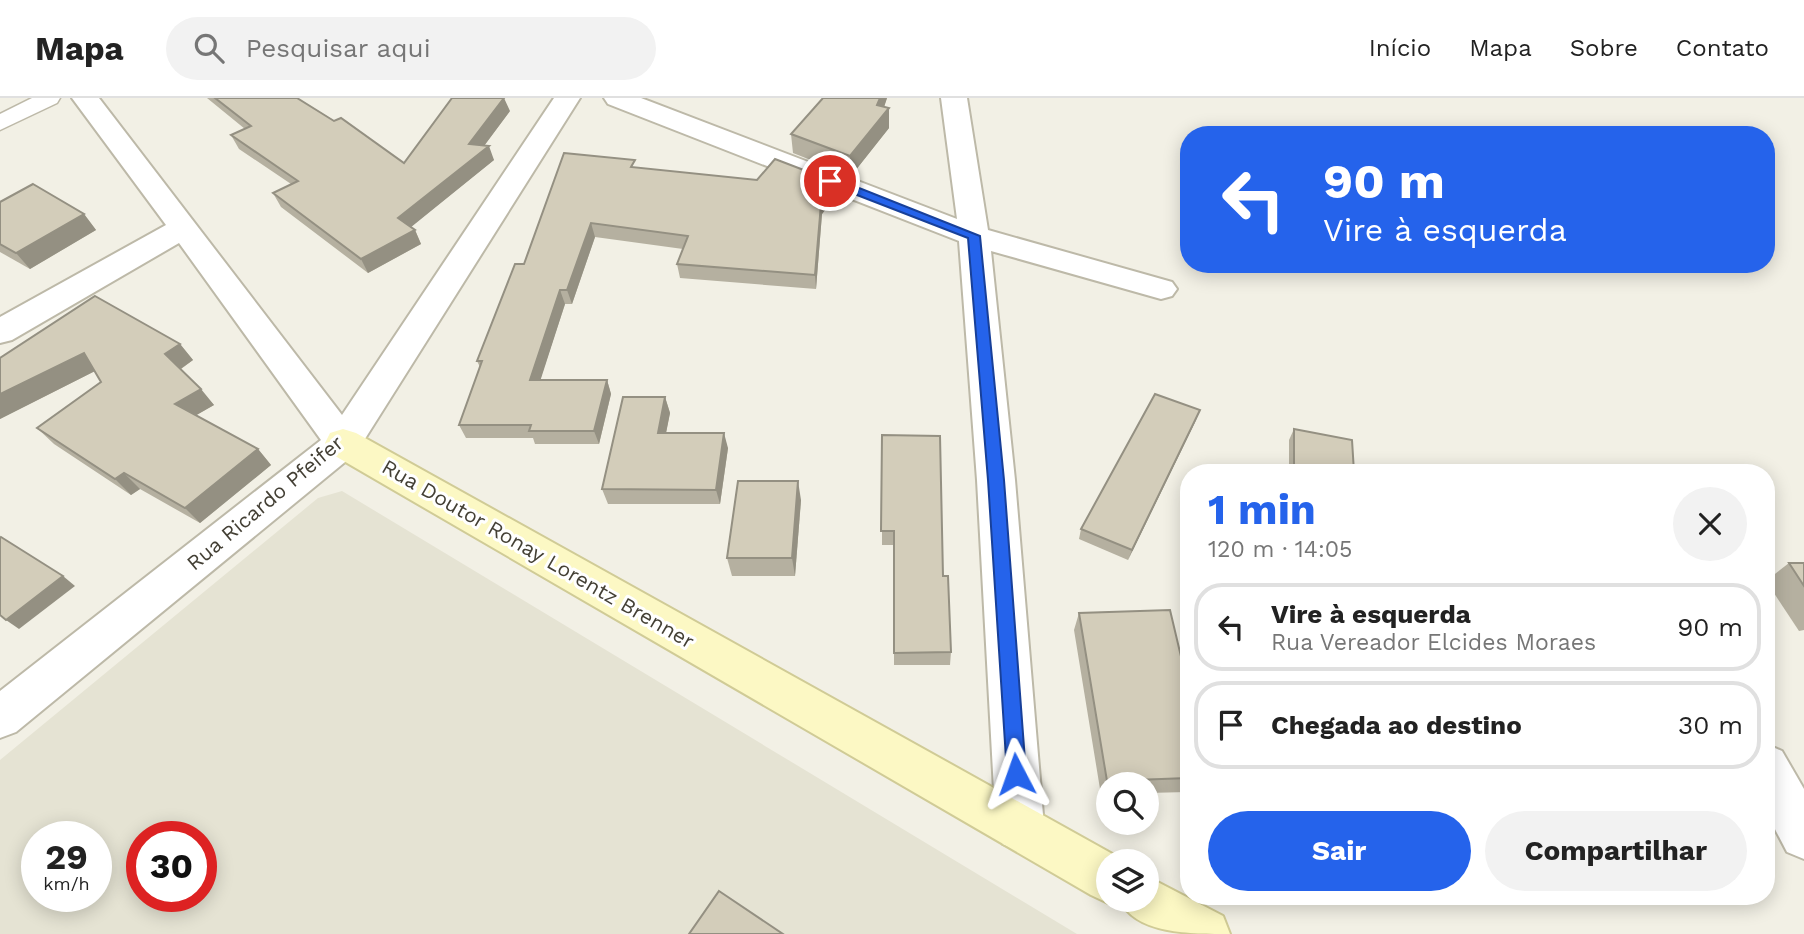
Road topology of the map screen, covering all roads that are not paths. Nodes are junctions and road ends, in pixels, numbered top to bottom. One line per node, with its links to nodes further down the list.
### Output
1 (49, 98): 6 (lane)
2 (85, 98): 7 (street, Rua Doutor Ronay Lorentz Brenner)
3 (567, 98): 11 (street, Rua Ricardo Pfeifer)
4 (617, 98): 8 (street)
5 (954, 98): 8 (street)
6 (0, 123)
7 (183, 228): 10 (street); 11 (street, Rua Doutor Ronay Lorentz Brenner)
8 (974, 236): 9 (street); 14 (street)
9 (1161, 289)
10 (0, 332)
11 (343, 443): 12 (street, Rua Ricardo Pfeifer); 14 (street, Rua Doutor Ronay Lorentz Brenner)
12 (0, 718)
13 (1775, 782): 15 (street)
14 (1020, 827): 16 (street, Rua Doutor Ronay Lorentz Brenner)
15 (1804, 835)
16 (1096, 871)
17 (1159, 908): 18 (street)
18 (1205, 934)

